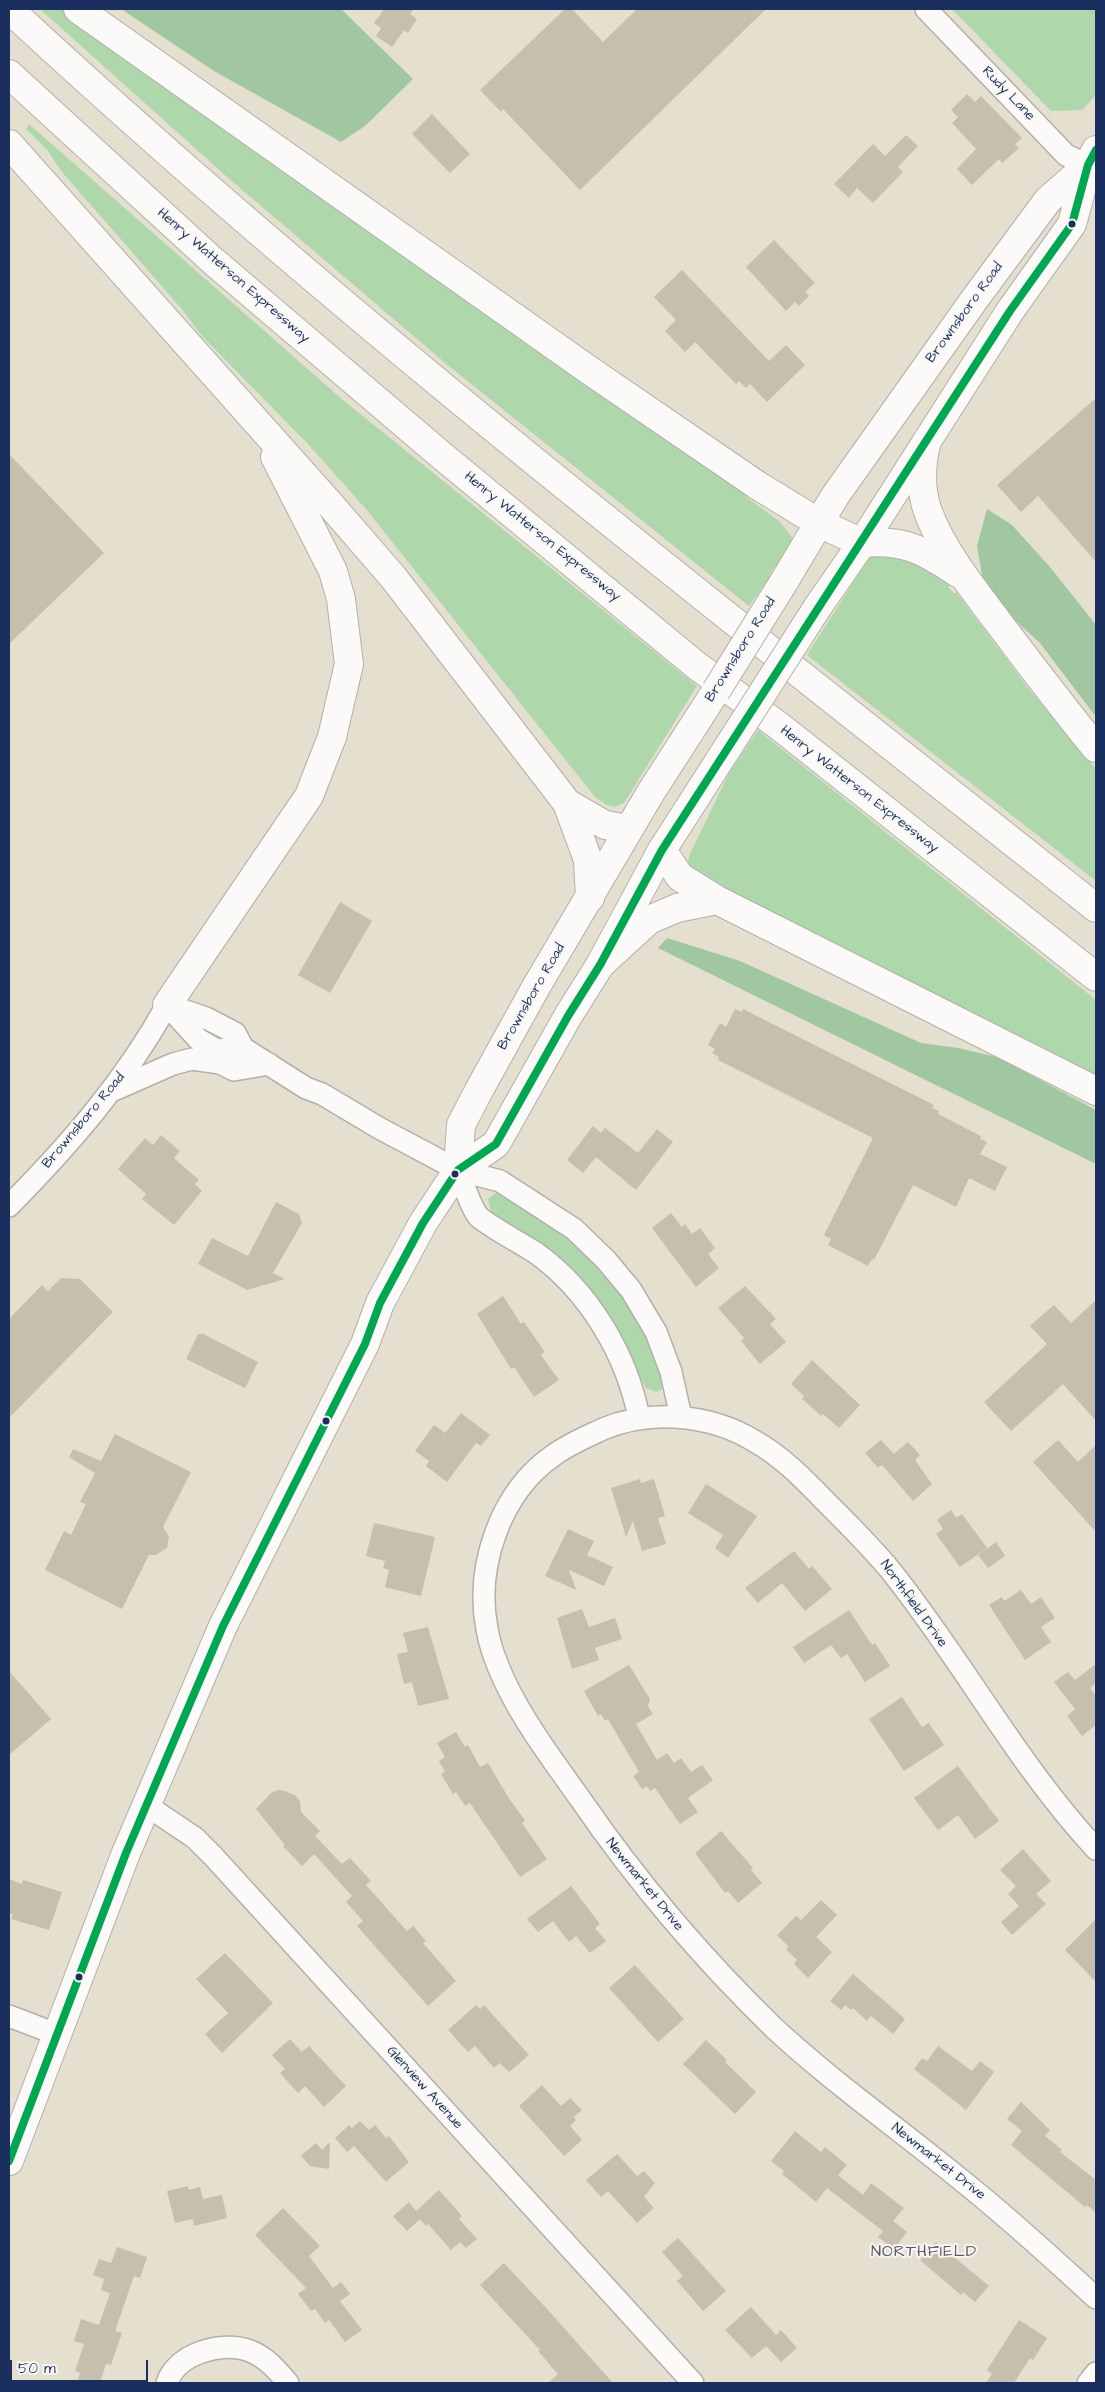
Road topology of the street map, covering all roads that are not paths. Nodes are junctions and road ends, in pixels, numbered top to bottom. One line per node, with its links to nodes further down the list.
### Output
1 (10, 9): 18 (main road)
2 (78, 9): 9 (main road)
3 (926, 9): 6 (street, Rudy Lane)
4 (9, 74): 20 (main road, Henry Watterson Expressway)
5 (9, 144): 7 (main road)
6 (1093, 162): 8 (main road); 9 (main road, Brownsboro Road)
7 (256, 420): 13 (main road); 21 (main road)
8 (927, 441): 10 (main road); 11 (main road)
9 (819, 523): 10 (main road); 14 (main road, Brownsboro Road, bridge)
10 (862, 543): 11 (main road); 15 (main road, bridge)
11 (965, 578): 12 (main road)
12 (1096, 748)
13 (567, 803): 14 (main road); 16 (main road)
14 (629, 829): 15 (main road); 16 (main road, Brownsboro Road)
15 (662, 850): 17 (main road); 19 (main road)
16 (590, 898): 25 (main road, Brownsboro Road)
17 (717, 900): 19 (main road); 24 (main road)
18 (1096, 908)
19 (600, 964): 25 (main road)
20 (1096, 977)
21 (167, 1005): 22 (street); 23 (street, Brownsboro Road)
22 (270, 1064): 23 (street); 25 (street)
23 (112, 1091): 26 (street, Brownsboro Road)
24 (1096, 1091)
25 (458, 1170): 27 (street); 28 (street); 29 (main road)
26 (9, 1206)
27 (671, 1417): 28 (street, Newmarket Drive); 30 (street, Northfield Drive)
28 (639, 1418): 34 (street, Newmarket Drive)
29 (146, 1804): 32 (main road); 38 (street, Glenview Avenue)
30 (1096, 1849)
31 (9, 2016): 32 (street)
32 (56, 2034): 33 (main road)
33 (9, 2161)
34 (1096, 2298)
35 (1096, 2373): 39 (street)
36 (167, 2383): 37 (street)
37 (288, 2383)
38 (693, 2383)
39 (1088, 2383)

